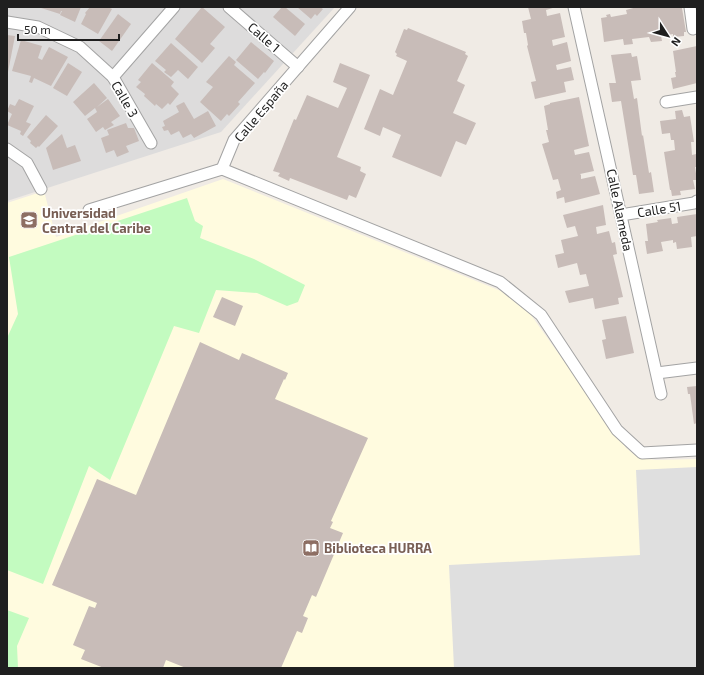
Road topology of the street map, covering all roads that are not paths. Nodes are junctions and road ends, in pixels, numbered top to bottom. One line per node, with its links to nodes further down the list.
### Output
1 (174, 7): 9 (street)
2 (229, 7): 8 (street, Calle 1)
3 (350, 7): 8 (street, Calle España)
4 (574, 7): 18 (street, Calle Alameda)
5 (690, 7): 7 (street)
6 (7, 22): 9 (street, Calle 3)
7 (693, 29)
8 (298, 67): 14 (street, Calle España)
9 (113, 77): 12 (street, Calle 3)
10 (697, 100): 11 (street)
11 (666, 102)
12 (151, 143)
13 (7, 149): 15 (street)
14 (222, 169): 17 (street); 22 (street)
15 (41, 189)
16 (697, 201): 18 (street, Calle 51)
17 (90, 210)
18 (621, 215): 20 (street, Calle Alameda)
19 (697, 368): 20 (street)
20 (657, 373): 21 (street, Calle Alameda)
21 (660, 394)
22 (697, 450)

